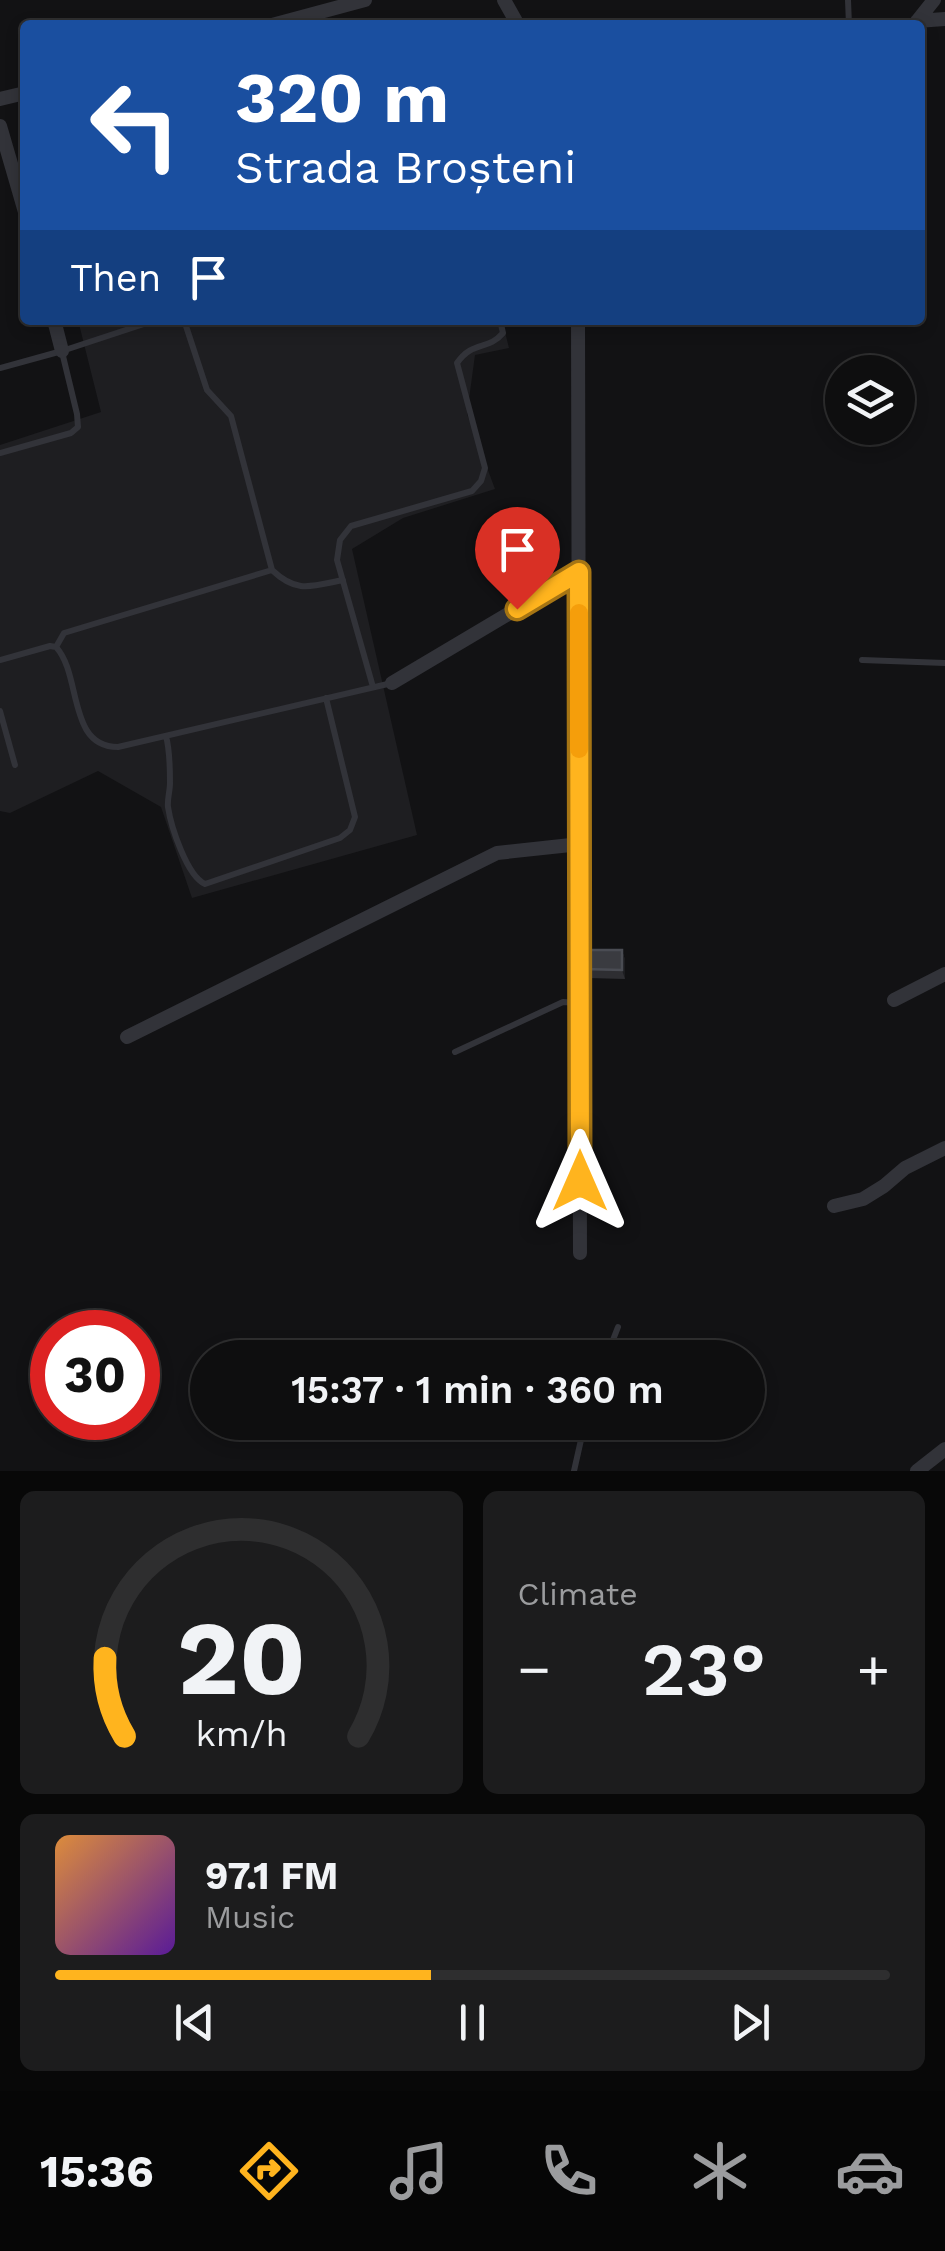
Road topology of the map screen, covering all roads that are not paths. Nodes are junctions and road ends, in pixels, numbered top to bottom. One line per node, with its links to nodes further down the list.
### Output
1 (365, 0): 3 (street)
2 (934, 0): 4 (street)
3 (310, 20)
4 (918, 20)
5 (0, 126): 6 (street)
6 (20, 195)
7 (55, 325): 12 (street)
8 (141, 325): 12 (lane)
9 (186, 325): 15 (lane)
10 (501, 325): 17 (lane)
11 (578, 325): 16 (street)
12 (62, 351): 13 (lane); 14 (lane)
13 (0, 368)
14 (0, 454)
15 (272, 570): 17 (lane); 18 (lane)
16 (579, 572): 22 (street); 28 (street)
17 (343, 580): 23 (lane)
18 (56, 646): 19 (lane); 26 (lane)
19 (0, 660)
20 (862, 660): 21 (lane)
21 (945, 662)
22 (392, 683): 23 (lane)
23 (373, 688): 24 (lane)
24 (326, 698): 26 (lane); 26 (lane)
25 (0, 711): 27 (lane)
26 (166, 736)
27 (15, 765)
28 (580, 844): 31 (street); 32 (street)
29 (945, 974): 30 (street)
30 (894, 1000)
31 (580, 1003): 33 (lane); 36 (street)
32 (127, 1037)
33 (455, 1052)
34 (945, 1148): 35 (street)
35 (834, 1206)
36 (580, 1253)
37 (618, 1326): 38 (lane)
38 (613, 1340)
39 (581, 1440): 41 (lane)
40 (945, 1450): 42 (street)
41 (574, 1471)
42 (918, 1471)

